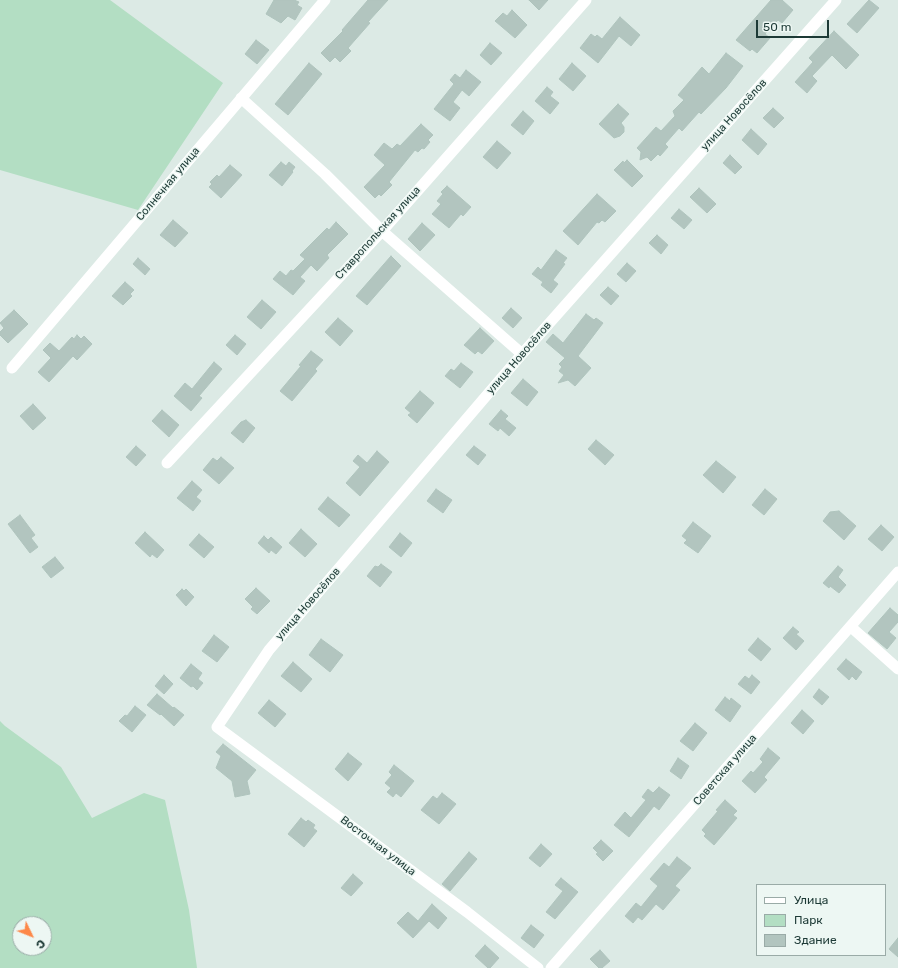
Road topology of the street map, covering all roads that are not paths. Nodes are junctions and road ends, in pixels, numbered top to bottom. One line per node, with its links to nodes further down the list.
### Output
1 (325, 0): 4 (street, Солнечная улица)
2 (586, 0): 5 (street, Ставропольская улица)
3 (836, 0): 6 (street, улица Новосёлов)
4 (241, 98): 5 (street); 7 (street, Солнечная улица)
5 (382, 230): 6 (street); 8 (street, Ставропольская улица)
6 (522, 354): 12 (street, улица Новосёлов)
7 (12, 368)
8 (167, 463)
9 (898, 572): 10 (street, Советская улица)
10 (851, 627): 11 (street); 14 (street, Советская улица)
11 (898, 669)
12 (217, 727): 13 (street, Восточная улица)
13 (538, 968)
14 (550, 968)

